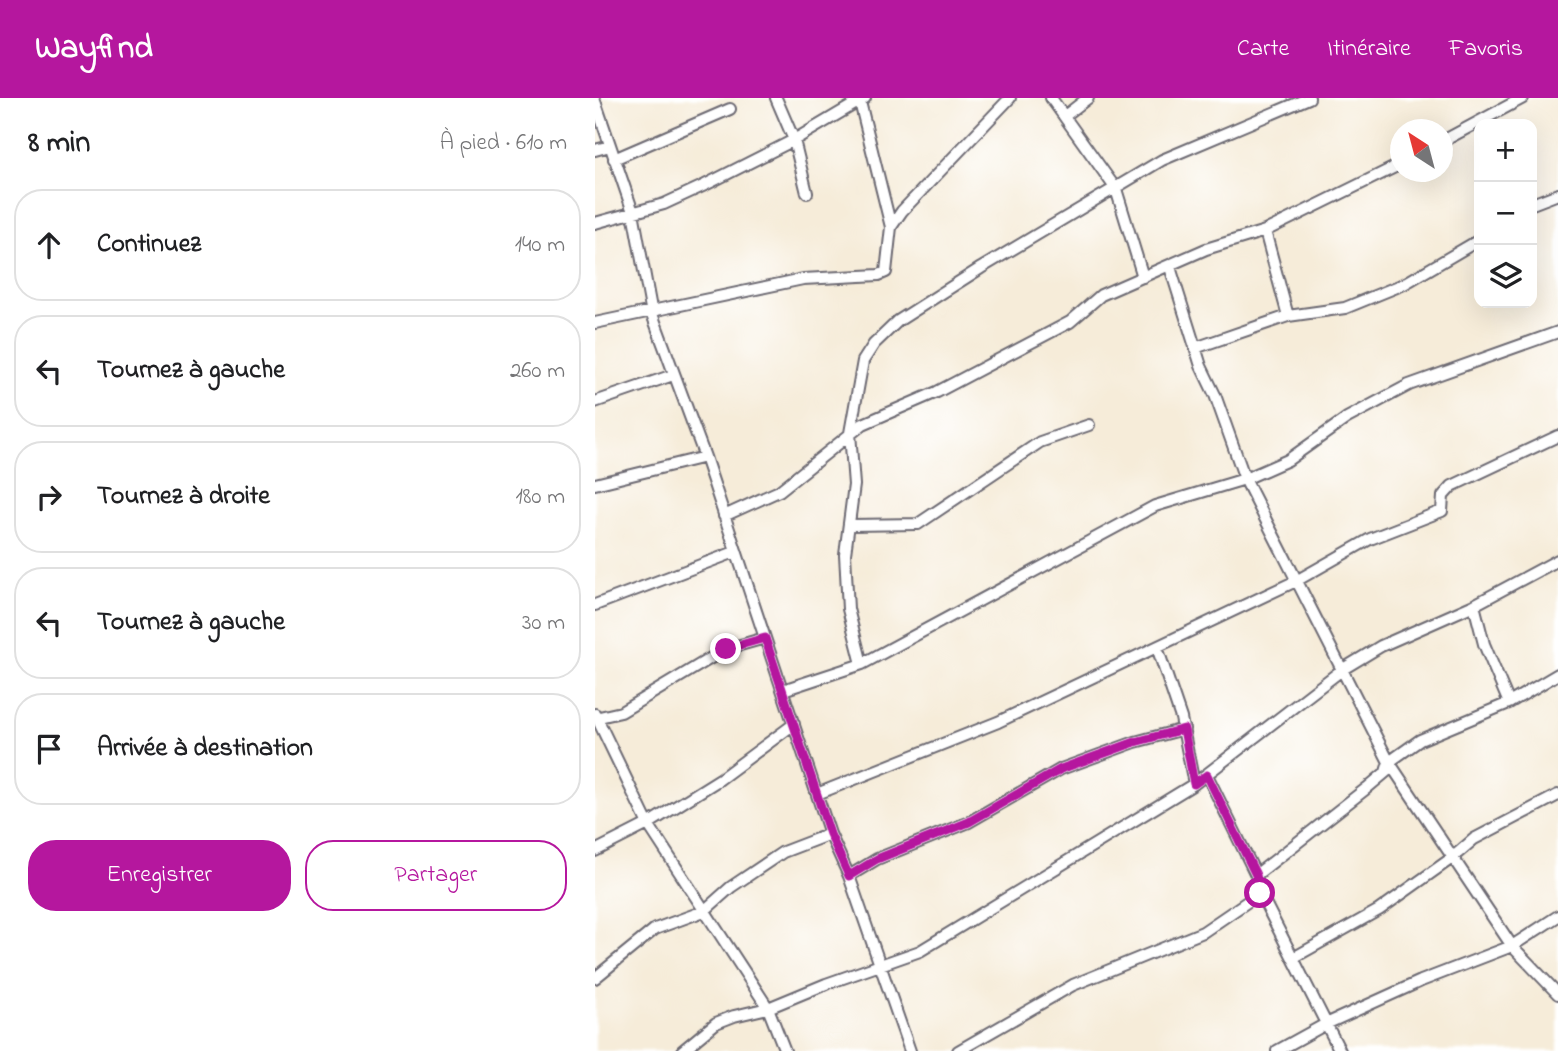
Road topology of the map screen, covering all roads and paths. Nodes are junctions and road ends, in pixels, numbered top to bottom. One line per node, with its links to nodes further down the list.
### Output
1 (776, 98): 12 (street)
2 (1010, 98): 23 (street)
3 (1051, 98): 10 (street)
4 (1088, 98): 10 (street)
5 (1309, 98): 17 (street)
6 (1523, 98): 11 (street)
7 (863, 100): 12 (street); 23 (street)
8 (595, 102): 13 (street)
9 (730, 109): 15 (street)
10 (1066, 115): 17 (street)
11 (1453, 135)
12 (794, 140): 18 (street); 21 (street)
13 (610, 146): 14 (street); 15 (street)
14 (595, 150)
15 (614, 159): 21 (street)
16 (1390, 169): 24 (street)
17 (1116, 189): 27 (street); 36 (street)
18 (807, 193)
19 (1558, 194): 20 (street)
20 (1537, 202)
21 (633, 212): 22 (street); 28 (street)
22 (595, 223)
23 (891, 227): 28 (street)
24 (1265, 231): 26 (street); 29 (street)
25 (1474, 243): 29 (street)
26 (1170, 267): 27 (street); 32 (street)
27 (1143, 277): 36 (street)
28 (652, 314): 30 (street); 33 (street)
29 (1288, 316): 32 (street)
30 (595, 323)
31 (1558, 332): 39 (street)
32 (1195, 348): 39 (street)
33 (673, 375): 34 (street); 38 (street)
34 (595, 402)
35 (1089, 425): 42 (street)
36 (850, 433): 41 (street); 42 (street)
37 (1558, 436): 45 (street)
38 (705, 457): 40 (street); 41 (street)
39 (1245, 479): 45 (street); 50 (street)
40 (595, 484)
41 (724, 516): 43 (street)
42 (851, 525): 50 (street)
43 (735, 552): 46 (street); 48 (street)
44 (1558, 560): 47 (street)
45 (1296, 581): 49 (street); 51 (street)
46 (595, 605)
47 (1474, 605): 51 (street); 54 (street)
48 (765, 638): 53 (street); 55 (street)
49 (1157, 647): 57 (street); 61 (street)
50 (862, 664): 53 (street)
51 (1343, 669): 58 (street); 59 (street)
52 (1558, 674): 54 (street)
53 (783, 690): 56 (street)
54 (1509, 703): 58 (street)
55 (596, 716): 63 (street)
56 (794, 724): 61 (street); 63 (street)
57 (1184, 729): 60 (street); 68 (street)
58 (1389, 762): 66 (street); 67 (street)
59 (1207, 775): 60 (street); 67 (street)
60 (1194, 784): 74 (street)
61 (817, 794): 64 (street)
62 (1558, 795): 66 (street)
63 (648, 824): 65 (street); 70 (street)
64 (830, 834): 68 (street); 70 (street)
65 (595, 851)
66 (1452, 858): 72 (street); 73 (street)
67 (1256, 875): 69 (street)
68 (849, 876): 74 (street)
69 (1260, 893): 73 (street); 82 (street)
70 (704, 911): 75 (street); 77 (street)
71 (1558, 916): 72 (street)
72 (1512, 946): 76 (street); 78 (street)
73 (1293, 958): 78 (street)
74 (880, 968): 77 (street); 81 (street)
75 (595, 978)
76 (1558, 994)
77 (768, 1008): 79 (street); 80 (street)
78 (1326, 1024): 83 (street); 84 (street)
79 (681, 1051)
80 (785, 1051)
81 (910, 1051)
82 (958, 1051)
83 (1277, 1051)
84 (1340, 1051)

